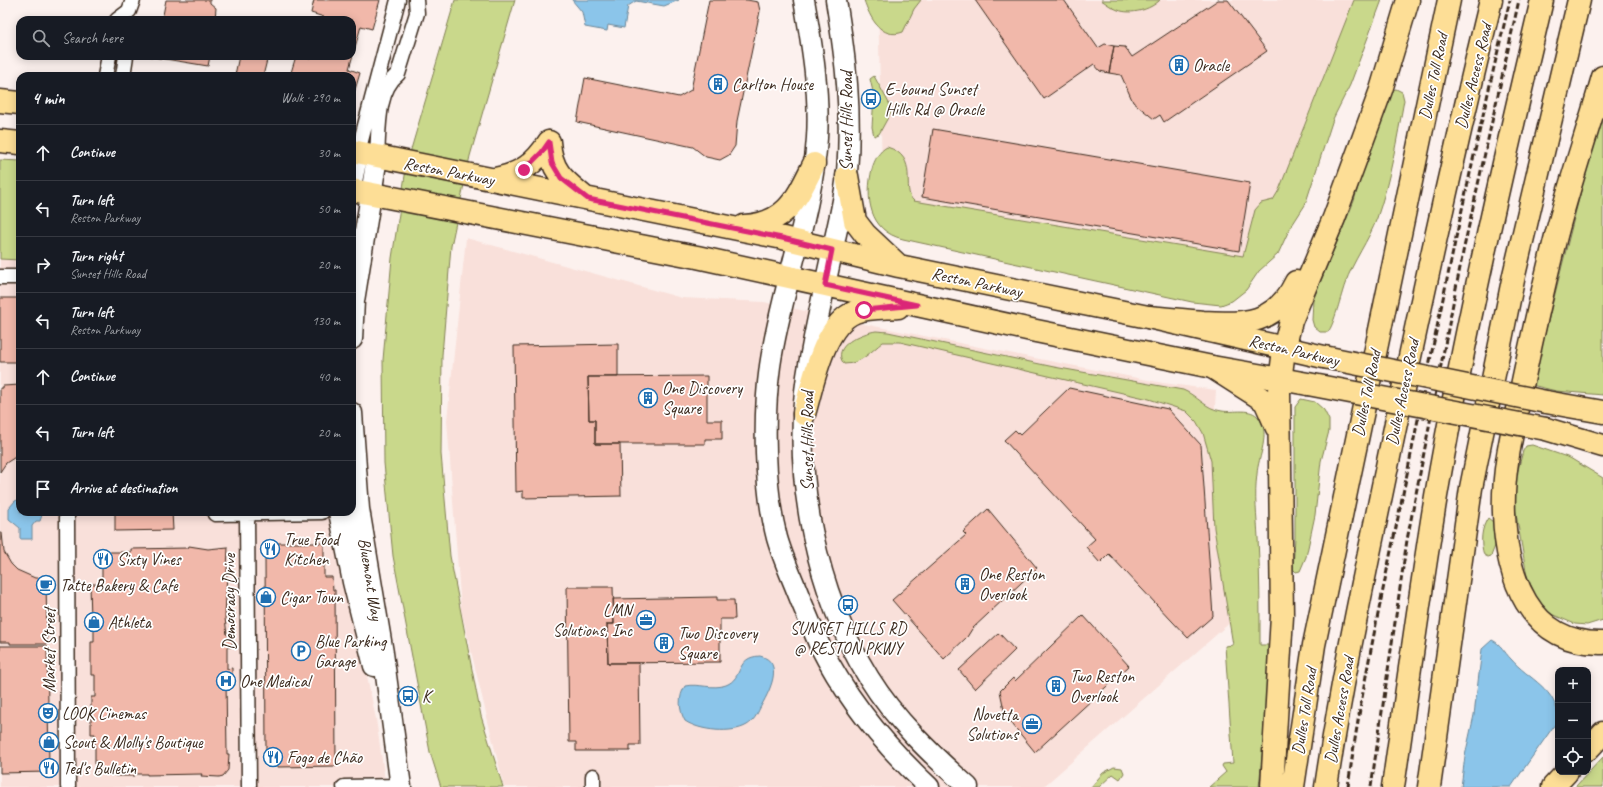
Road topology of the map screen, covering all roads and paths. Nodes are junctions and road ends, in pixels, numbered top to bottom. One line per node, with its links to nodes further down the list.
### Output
1 (398, 0): 21 (street)
2 (416, 0): 21 (street)
3 (804, 0): 22 (main road, Sunset Hills Road)
4 (836, 0): 25 (main road, Sunset Hills Road)
5 (1408, 0): 23 (main road)
6 (1449, 0): 65 (main road, Dulles Toll Road)
7 (1491, 0): 66 (main road, Dulles Access Road)
8 (1542, 0): 67 (main road)
9 (1579, 0): 68 (main road)
10 (132, 10): 11 (street)
11 (123, 16)
12 (108, 60): 14 (street)
13 (125, 60): 15 (street)
14 (107, 72)
15 (124, 72)
16 (1603, 77): 53 (main road)
17 (0, 101): 18 (main road)
18 (16, 103)
19 (0, 142): 20 (main road)
20 (16, 143)
21 (362, 153): 24 (main road); 26 (main road, Reston Parkway); 27 (main road)
22 (814, 164): 29 (main road); 30 (main road, Sunset Hills Road)
23 (1352, 165): 39 (main road); 40 (main road)
24 (356, 169)
25 (846, 176): 31 (main road, Sunset Hills Road); 32 (main road)
26 (487, 179): 28 (main road, Reston Parkway); 28 (main road)
27 (362, 191): 33 (main road); 36 (main road, Reston Parkway)
28 (588, 199): 29 (main road, Reston Parkway)
29 (726, 226): 30 (main road, Reston Parkway)
30 (799, 241): 31 (main road, Reston Parkway); 36 (main road, Sunset Hills Road)
31 (832, 250): 32 (main road, Reston Parkway); 37 (main road, Sunset Hills Road)
32 (899, 266): 39 (main road, Reston Parkway)
33 (356, 274)
34 (0, 277): 35 (street)
35 (16, 277)
36 (790, 278): 37 (main road, Reston Parkway); 62 (main road, Sunset Hills Road)
37 (825, 285): 38 (main road, Reston Parkway); 44 (main road, Sunset Hills Road)
38 (917, 305): 41 (main road, Reston Parkway); 44 (main road)
39 (1148, 317): 40 (main road, Reston Parkway)
40 (1284, 349): 42 (main road); 43 (main road, Reston Parkway, bridge)
41 (1212, 367): 42 (main road, Reston Parkway); 47 (main road)
42 (1280, 378): 45 (main road, Reston Parkway, bridge); 47 (main road)
43 (1603, 412)
44 (804, 414): 63 (main road, Sunset Hills Road)
45 (1546, 429): 46 (main road, Reston Parkway); 48 (main road)
46 (1603, 439)
47 (1281, 440): 64 (main road)
48 (1603, 446)
49 (356, 509): 54 (main road, Bluemont Way)
50 (67, 516): 58 (street, Market Street)
51 (247, 516): 59 (street, Democracy Drive)
52 (340, 516): 54 (main road, Bluemont Way)
53 (1603, 643)
54 (392, 722): 61 (main road, Bluemont Way)
55 (1603, 733): 56 (main road)
56 (1591, 746)
57 (1564, 775): 69 (main road)
58 (68, 787)
59 (249, 787)
60 (344, 787): 61 (street)
61 (401, 787)
62 (929, 787)
63 (968, 787)
64 (1272, 787)
65 (1292, 787)
66 (1326, 787)
67 (1393, 787)
68 (1429, 787)
69 (1553, 787)

